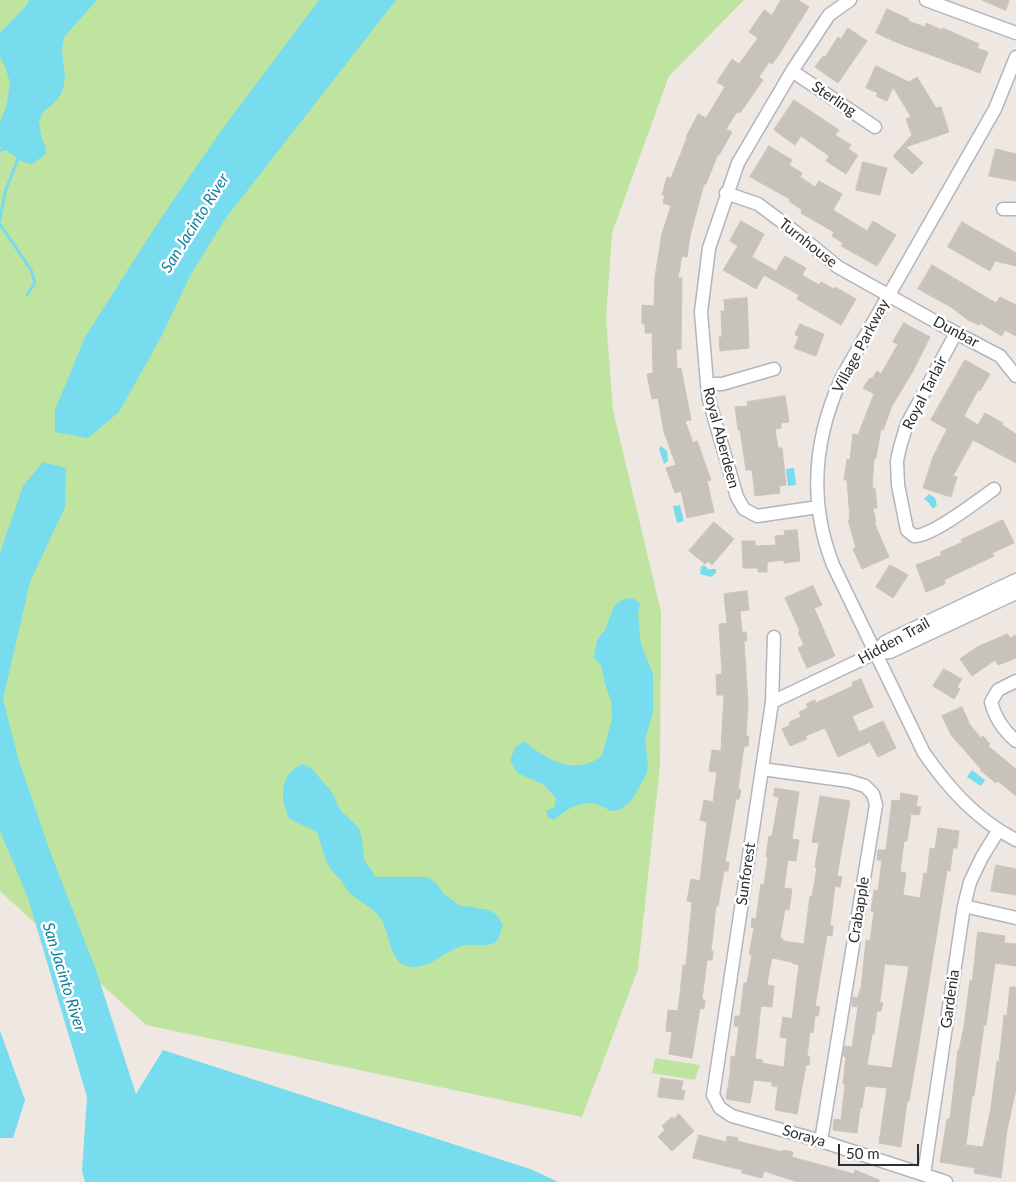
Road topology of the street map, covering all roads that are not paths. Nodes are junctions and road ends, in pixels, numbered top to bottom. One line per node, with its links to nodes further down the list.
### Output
1 (850, 0): 5 (street, Royal Aberdeen)
2 (926, 0): 3 (street)
3 (1016, 33)
4 (1016, 58): 10 (street, Village Parkway)
5 (792, 71): 6 (street, Sterling); 7 (street, Royal Aberdeen)
6 (875, 127)
7 (726, 193): 10 (street, Turnhouse); 14 (street, Royal Aberdeen)
8 (1003, 209): 9 (street)
9 (1016, 209)
10 (888, 296): 11 (street, Dunbar); 16 (street, Village Parkway)
11 (956, 333): 13 (street, Dunbar); 15 (street, Royal Tarlair)
12 (774, 369): 14 (street)
13 (1016, 376)
14 (706, 384): 16 (street, Royal Aberdeen)
15 (994, 489)
16 (818, 507): 20 (street, Village Parkway)
17 (1016, 580): 20 (street, Hidden Trail)
18 (1016, 592): 20 (street)
19 (774, 637): 22 (street, Sunforest)
20 (875, 653): 22 (street, Hidden Trail); 25 (street, Village Parkway)
21 (1016, 681): 23 (street)
22 (772, 702): 24 (street, Sunforest)
23 (1016, 741)
24 (762, 768): 29 (street, Sunforest); 30 (street, Crabapple)
25 (998, 831): 26 (street, Village Parkway); 27 (street, Gardenia)
26 (1016, 840)
27 (964, 906): 28 (street); 31 (street, Gardenia)
28 (1016, 918)
29 (720, 1108): 30 (street, Soraya)
30 (821, 1141): 31 (street, Soraya)
31 (924, 1174): 32 (street, Soraya)
32 (946, 1182)

